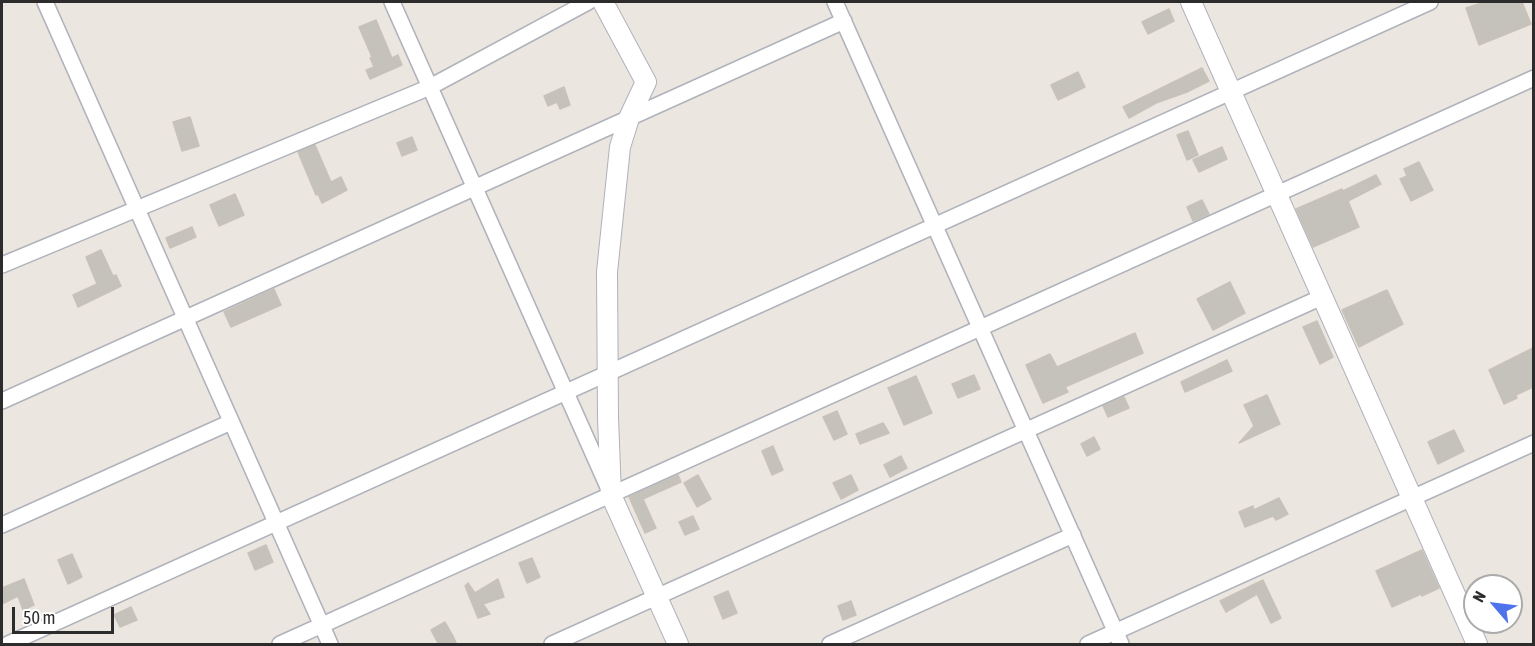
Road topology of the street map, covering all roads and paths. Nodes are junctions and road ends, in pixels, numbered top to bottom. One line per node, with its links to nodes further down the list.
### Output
1 (45, 2): 15 (street)
2 (392, 2): 10 (street)
3 (588, 2): 10 (street)
4 (603, 2): 12 (street)
5 (835, 2): 8 (street)
6 (1191, 2): 11 (street)
7 (1430, 2): 11 (street)
8 (844, 21): 12 (street); 16 (street)
9 (1533, 78): 14 (street)
10 (430, 87): 13 (street); 15 (street)
11 (1231, 92): 14 (street); 16 (street)
12 (629, 118): 13 (street); 21 (street)
13 (475, 188): 19 (street); 22 (street)
14 (1276, 194): 18 (street); 20 (street)
15 (137, 208): 17 (street); 19 (street)
16 (935, 225): 20 (street); 21 (street)
17 (2, 264)
18 (1322, 297): 25 (street); 28 (street)
19 (185, 318): 23 (street); 24 (street)
20 (981, 328): 25 (street); 27 (street)
21 (608, 374): 22 (street); 27 (street)
22 (566, 392): 27 (street); 29 (street)
23 (2, 401)
24 (231, 422): 29 (street); 30 (street)
25 (1026, 430): 31 (street); 32 (street)
26 (1533, 443): 28 (street)
27 (611, 495): 32 (street); 33 (street)
28 (1412, 498): 34 (street); 42 (street)
29 (276, 523): 33 (street); 35 (street)
30 (2, 525)
31 (1073, 535): 34 (street); 40 (street)
32 (657, 597): 38 (street); 39 (street)
33 (322, 626): 36 (street); 37 (street)
34 (1118, 638): 41 (street)
35 (8, 645)
36 (280, 645)
37 (330, 645)
38 (552, 645)
39 (678, 645)
40 (830, 645)
41 (1088, 645)
42 (1477, 645)

